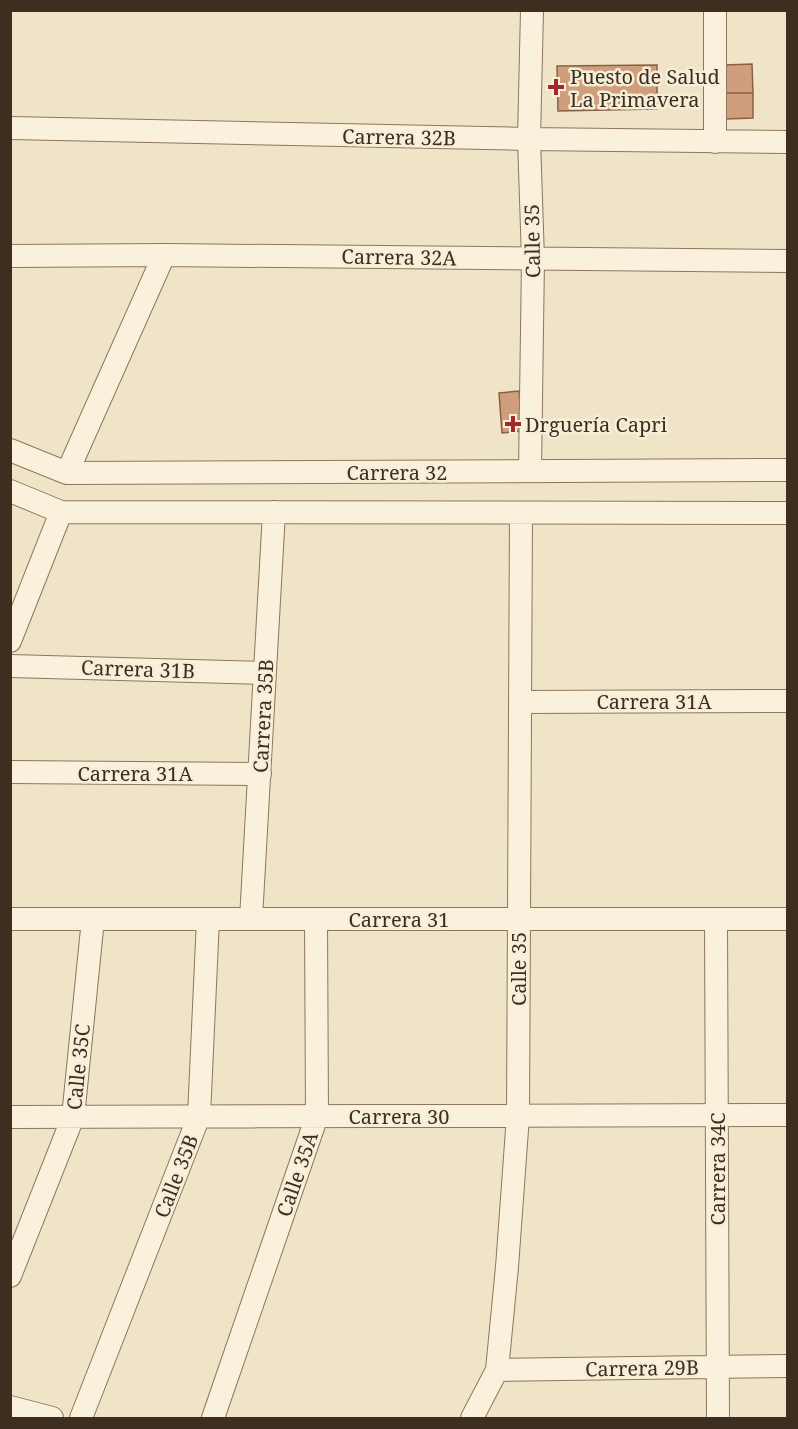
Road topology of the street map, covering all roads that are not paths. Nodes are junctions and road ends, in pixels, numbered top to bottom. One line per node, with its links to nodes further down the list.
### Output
1 (532, 10): 4 (street, Calle 35)
2 (716, 10): 5 (street)
3 (10, 128): 4 (street, Carrera 32B)
4 (529, 139): 5 (street, Carrera 32B); 9 (street, Calle 35)
5 (715, 142): 6 (street, Carrera 32B)
6 (788, 142)
7 (164, 255): 8 (street, Carrera 32A); 9 (street, Carrera 32A); 14 (street)
8 (10, 256)
9 (533, 259): 10 (street, Carrera 32A); 13 (street, Calle 35)
10 (788, 261)
11 (10, 450): 14 (street, Carrera 32)
12 (788, 470): 13 (street, Carrera 32)
13 (530, 471): 14 (street, Carrera 32)
14 (67, 474)
15 (10, 491): 16 (street, Carrera 32)
16 (61, 512): 17 (street, Carrera 32); 20 (street)
17 (274, 512): 18 (street, Carrera 32); 22 (street, Carrera 35B)
18 (521, 513): 19 (street, Carrera 32); 24 (street, Calle 35)
19 (788, 513)
20 (13, 629)
21 (10, 666): 22 (street, Carrera 31B)
22 (265, 672): 26 (street, Carrera 35B)
23 (788, 701): 24 (street, Carrera 31A)
24 (520, 702): 32 (street, Calle 35)
25 (10, 772): 26 (street, Carrera 31A)
26 (260, 774): 30 (street, Carrera 35B)
27 (10, 919): 28 (street, Carrera 31)
28 (93, 919): 29 (street, Carrera 31); 41 (street, Calle 35C)
29 (208, 919): 30 (street, Carrera 31); 37 (street, Calle 35B)
30 (252, 919): 31 (street, Carrera 31)
31 (316, 919): 32 (street, Carrera 31); 38 (street, Calle 35A)
32 (518, 919): 33 (street, Carrera 31); 39 (street, Calle 35)
33 (716, 919): 34 (street, Carrera 31); 35 (street, Carrera 34C)
34 (788, 919)
35 (717, 1115): 36 (street, Carrera 30); 39 (street, Carrera 30); 44 (street, Carrera 34C)
36 (788, 1115)
37 (199, 1116): 38 (street, Carrera 30); 41 (street, Carrera 30); 48 (street, Calle 35B)
38 (317, 1116): 39 (street, Carrera 30); 49 (street, Calle 35A)
39 (518, 1116): 45 (street, Calle 35)
40 (10, 1117): 41 (street, Carrera 30)
41 (73, 1117): 42 (street, Calle 35C)
42 (10, 1276)
43 (788, 1366): 44 (street, Carrera 29B)
44 (718, 1367): 45 (street, Carrera 29B); 51 (street, Carrera 34C)
45 (496, 1370): 50 (street, Calle 35)
46 (10, 1407): 47 (street)
47 (52, 1419)
48 (81, 1419)
49 (213, 1419)
50 (472, 1419)
51 (718, 1419)

